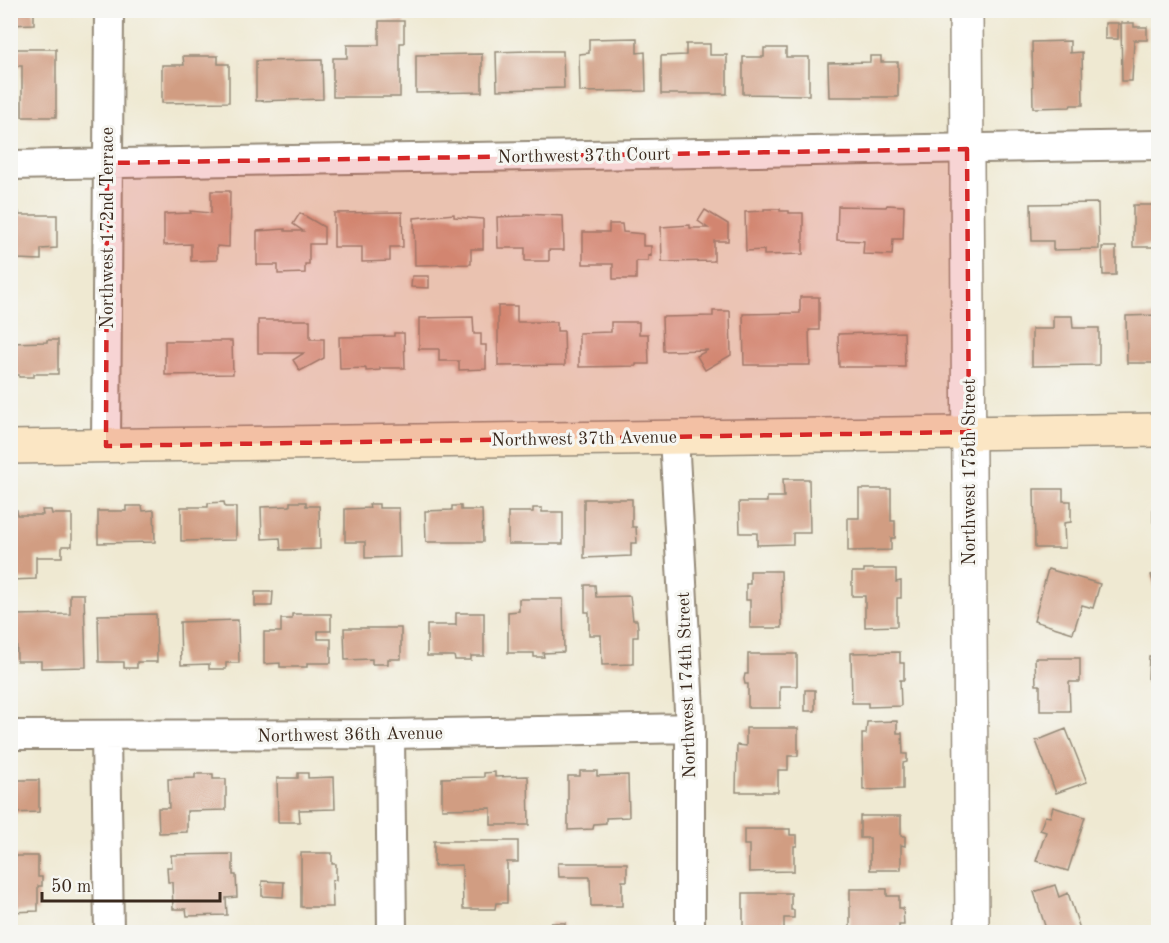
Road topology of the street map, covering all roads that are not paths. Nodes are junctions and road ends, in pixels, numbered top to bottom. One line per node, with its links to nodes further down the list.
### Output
1 (109, 10): 5 (street, Northwest 172nd Terrace)
2 (966, 10): 4 (street, Northwest 175th Street)
3 (1158, 145): 4 (street, Northwest 37th Court)
4 (967, 149): 5 (street, Northwest 37th Court); 8 (street, Northwest 175th Street)
5 (107, 163): 6 (street, Northwest 37th Court); 10 (street, Northwest 172nd Terrace)
6 (10, 165)
7 (1158, 430): 8 (main road, Northwest 37th Avenue)
8 (969, 432): 9 (main road, Northwest 37th Avenue); 19 (street, Northwest 175th Street)
9 (674, 437): 10 (main road, Northwest 37th Avenue); 12 (street, Northwest 174th Street)
10 (106, 446): 11 (main road, Northwest 37th Avenue)
11 (10, 447)
12 (690, 728): 13 (street, Northwest 36th Avenue); 18 (street, Northwest 174th Street)
13 (390, 734): 15 (street, Northwest 36th Avenue); 17 (street)
14 (10, 735): 15 (street, Northwest 36th Avenue)
15 (106, 735): 16 (street)
16 (109, 933)
17 (392, 933)
18 (690, 933)
19 (972, 933)

